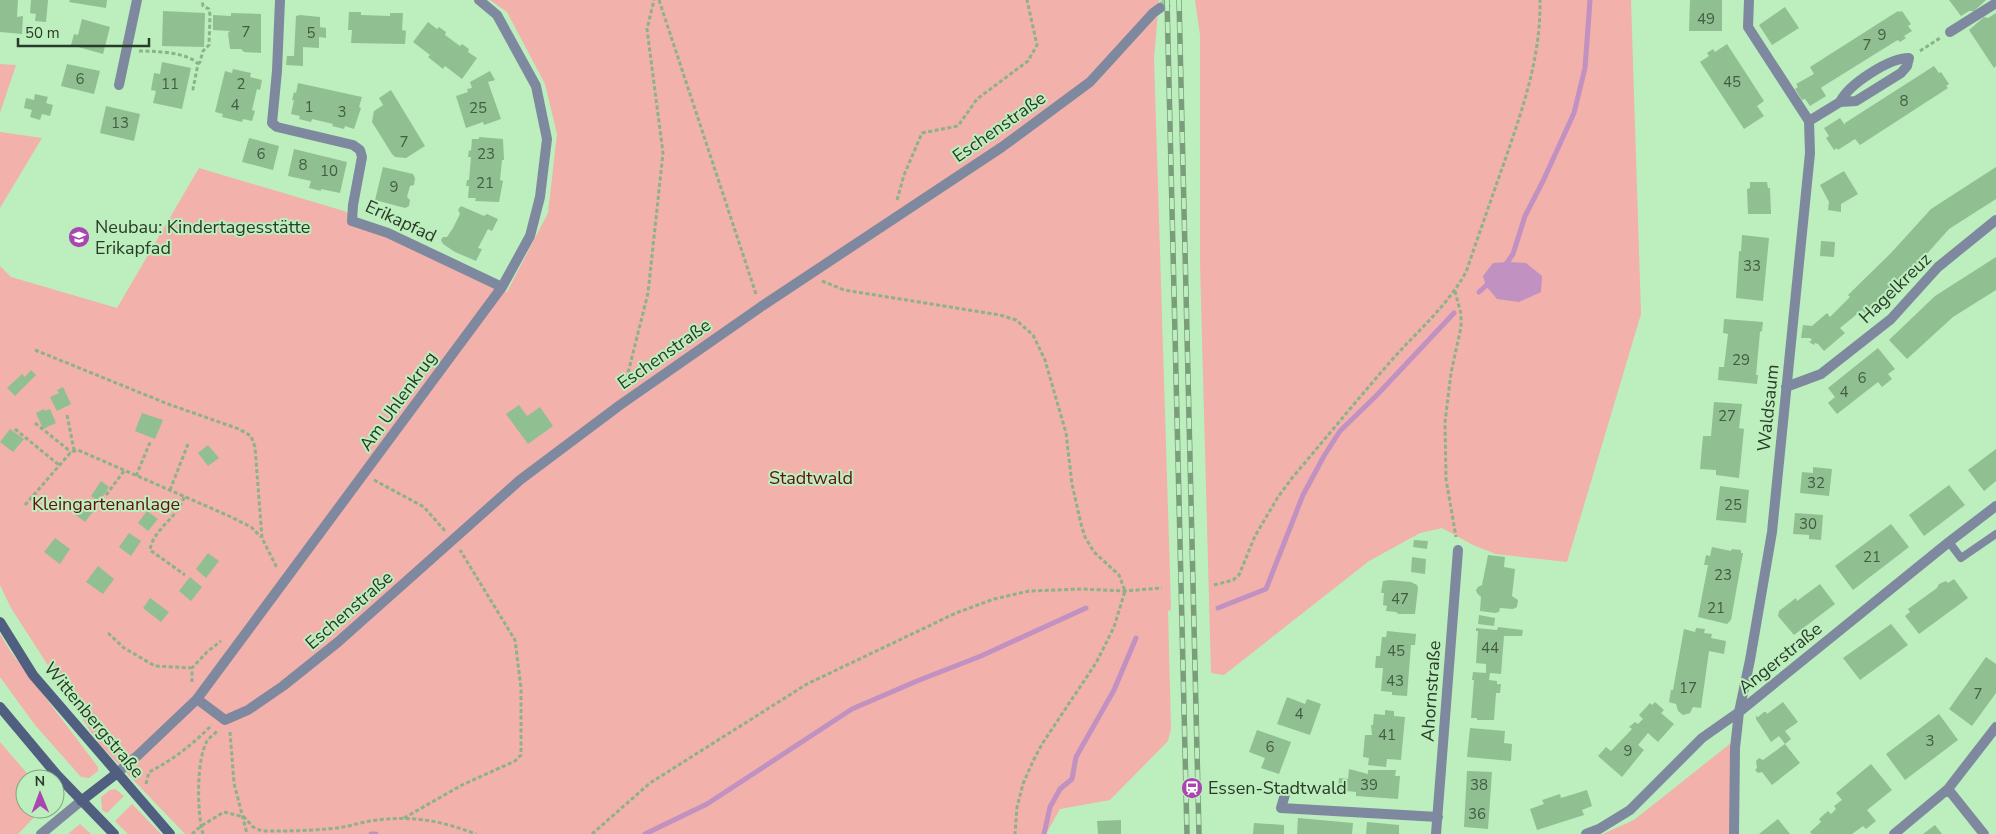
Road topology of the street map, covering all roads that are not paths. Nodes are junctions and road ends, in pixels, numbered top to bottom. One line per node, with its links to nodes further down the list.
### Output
1 (137, 0): 8 (street)
2 (280, 0): 12 (street, Erikapfad)
3 (479, 0): 12 (street, Am Uhlenkrug)
4 (1749, 0): 10 (street)
5 (1996, 3): 7 (street)
6 (1160, 8): 19 (street, Eschenstraße)
7 (1950, 32)
8 (118, 85)
9 (1840, 102): 9 (street); 10 (street)
10 (1809, 122): 13 (street, Waldsaum)
11 (1996, 220): 13 (street, Hagelkreuz)
12 (502, 288): 19 (street, Am Uhlenkrug)
13 (1786, 386): 21 (street, Waldsaum)
14 (1996, 506): 16 (street, Angerstraße)
15 (1996, 534): 16 (lane)
16 (1948, 542): 21 (street, Angerstraße)
17 (1458, 550): 27 (street, Ahornstraße)
18 (0, 622): 23 (main road, Wittenbergstraße)
19 (196, 700): 23 (street, Am Uhlenkrug)
20 (0, 707): 26 (main road)
21 (1739, 712): 32 (street, Angerstraße); 33 (street, Waldsaum)
22 (1996, 727): 24 (street)
23 (116, 774): 26 (main road); 30 (main road, Wittenbergstraße)
24 (1948, 789): 34 (street); 35 (street)
25 (1286, 791): 27 (street)
26 (81, 801): 28 (street); 29 (main road)
27 (1438, 818): 31 (street, Ahornstraße)
28 (41, 834)
29 (114, 834)
30 (170, 834)
31 (1436, 834)
32 (1586, 834)
33 (1734, 834)
34 (1894, 834)
35 (1984, 834)

